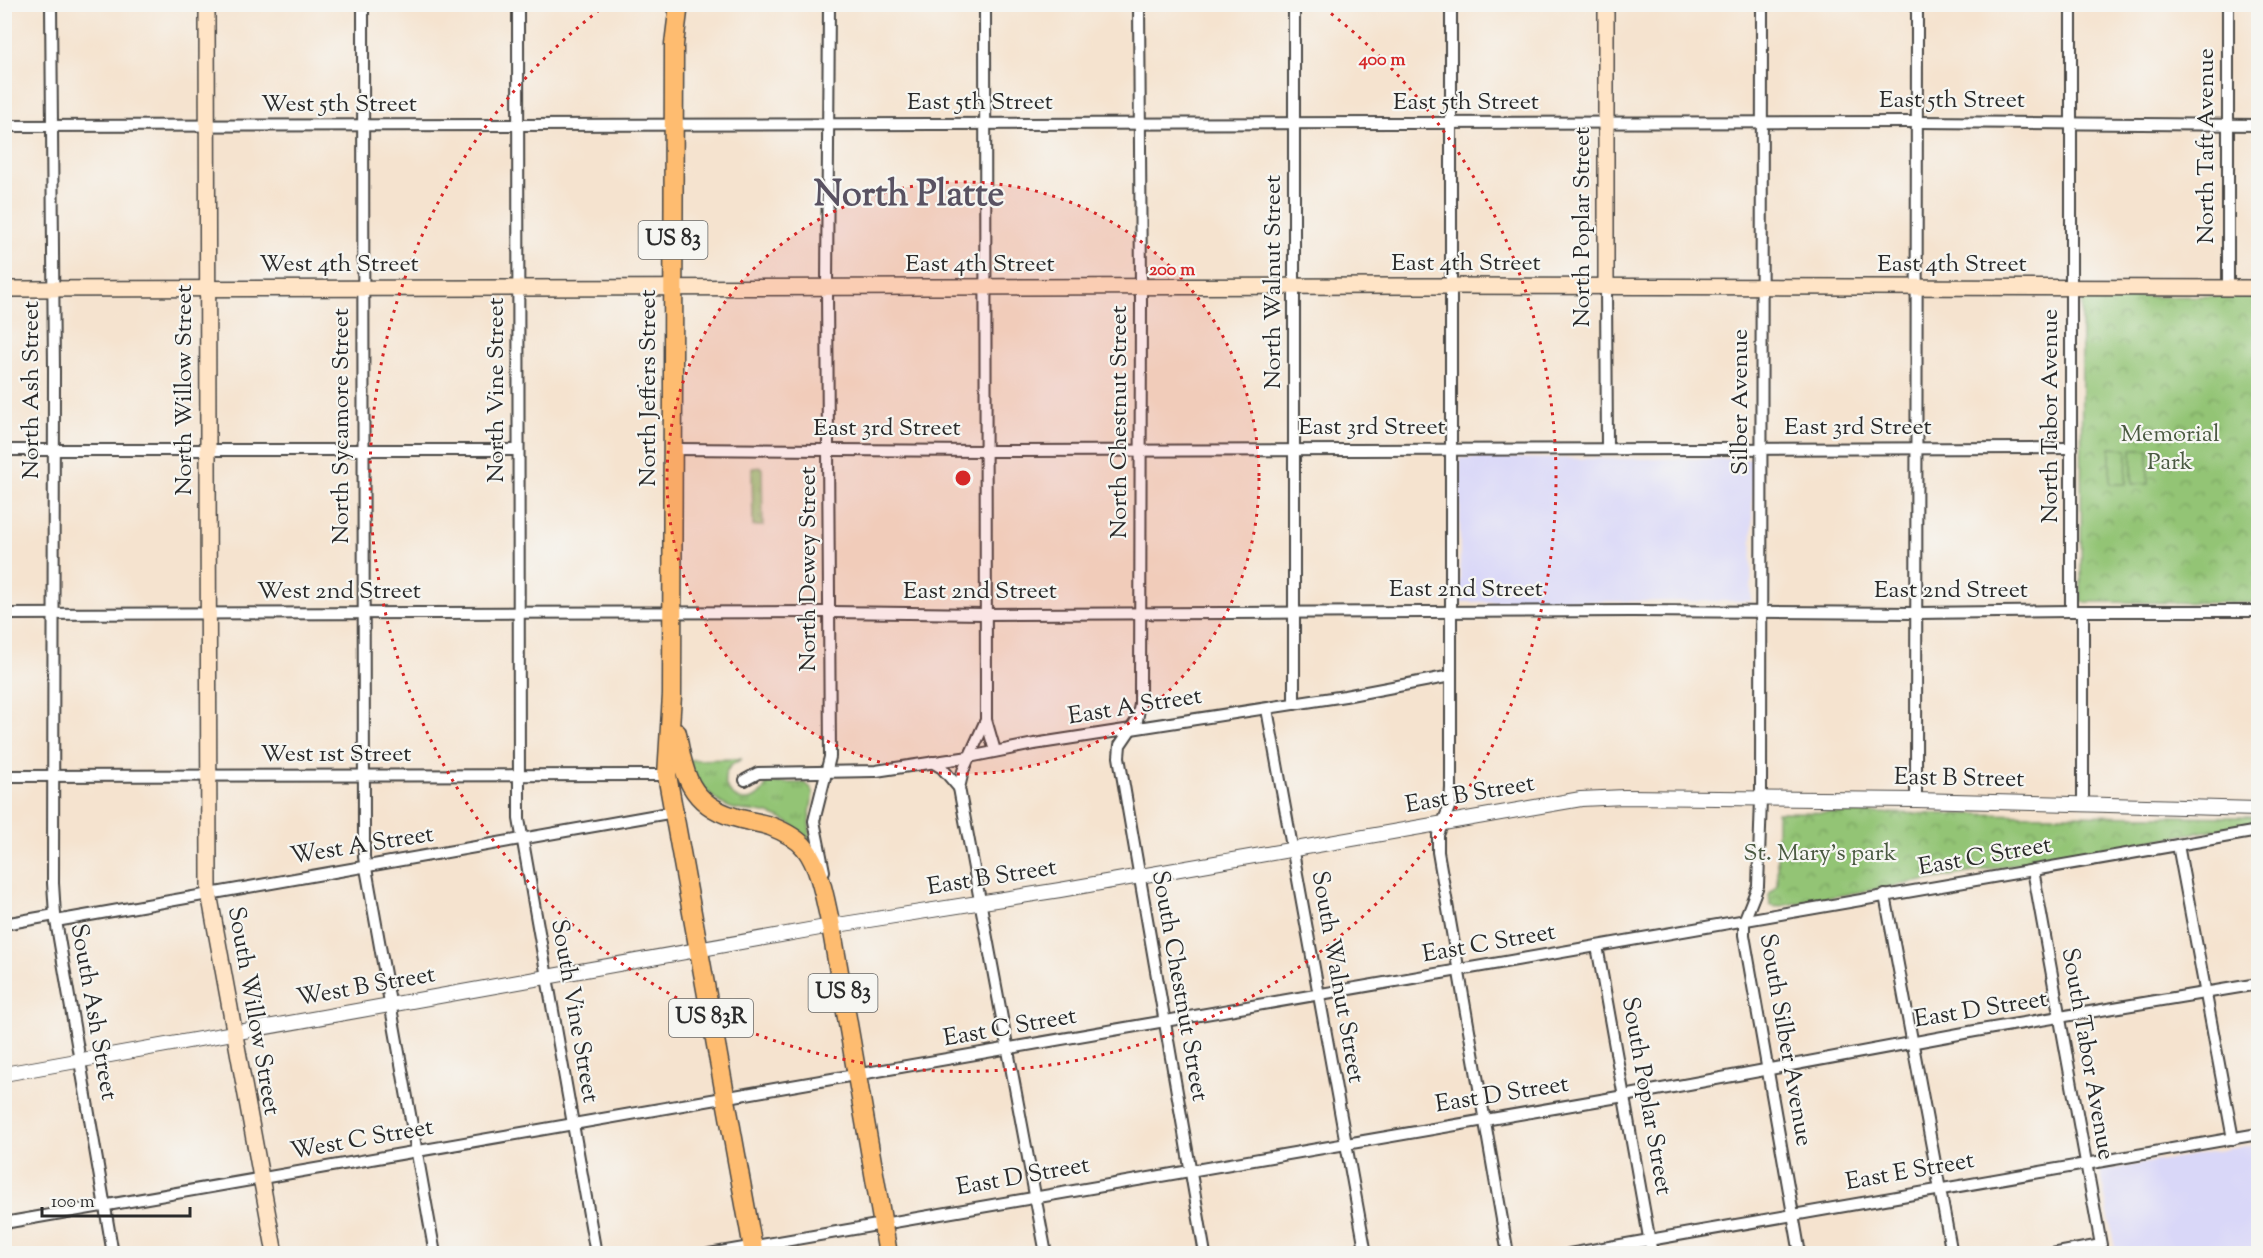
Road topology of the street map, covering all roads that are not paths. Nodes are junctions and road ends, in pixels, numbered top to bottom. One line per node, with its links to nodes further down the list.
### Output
1 (51, 4): 31 (street, North Ash Street)
2 (207, 4): 32 (main road, North Willow Street)
3 (363, 4): 33 (street, North Sycamore Street)
4 (518, 4): 34 (street, North Vine Street)
5 (668, 4): 17 (highway, North Jeffers Street / US 83)
6 (680, 4): 17 (highway, North Jeffers Street / US 83)
7 (829, 4): 29 (street, North Dewey Street)
8 (985, 4): 21 (street)
9 (1139, 4): 22 (street, North Chestnut Street)
10 (1294, 4): 23 (street, North Walnut Street)
11 (1451, 4): 24 (street)
12 (1606, 4): 25 (main road, North Poplar Street)
13 (1762, 4): 20 (street, Silber Avenue)
14 (1917, 4): 18 (street)
15 (2071, 4): 19 (street, North Tabor Avenue)
16 (2228, 4): 26 (street, North Taft Avenue)
17 (674, 44): 28 (highway, North Jeffers Street / US 83)
18 (1917, 122): 19 (street, East 5th Street); 20 (street, East 5th Street); 46 (street)
19 (2071, 122): 26 (street, East 5th Street); 47 (street, North Tabor Avenue)
20 (1762, 123): 25 (street, East 5th Street); 45 (street, Silber Avenue)
21 (984, 124): 22 (street, East 5th Street); 29 (street, East 5th Street); 39 (street)
22 (1140, 124): 23 (street, East 5th Street); 44 (street, North Chestnut Street)
23 (1295, 124): 24 (street, East 5th Street); 35 (street, North Walnut Street)
24 (1450, 124): 25 (street, East 5th Street); 36 (street)
25 (1605, 124): 40 (main road, North Poplar Street)
26 (2228, 124): 27 (street, East 5th Street); 48 (street, North Taft Avenue)
27 (2259, 124)
28 (674, 125): 29 (street, East 5th Street); 34 (street, West 5th Street); 37 (highway, North Jeffers Street / US 83)
29 (828, 125): 38 (street, North Dewey Street)
30 (4, 126): 31 (street, West 5th Street)
31 (51, 126): 32 (street, West 5th Street); 51 (street, North Ash Street)
32 (208, 126): 33 (street, West 5th Street); 41 (main road, North Willow Street)
33 (364, 126): 34 (street, West 5th Street); 42 (street, North Sycamore Street)
34 (518, 126): 43 (street, North Vine Street)
35 (1295, 286): 36 (main road, East 4th Street); 44 (main road, East 4th Street); 56 (street, North Walnut Street)
36 (1451, 286): 40 (main road, East 4th Street); 57 (street)
37 (673, 287): 38 (main road, East 4th Street); 43 (main road, West 4th Street); 54 (highway, North Jeffers Street / US 83)
38 (827, 287): 39 (main road, East 4th Street); 65 (street, North Dewey Street)
39 (984, 287): 44 (main road, East 4th Street); 66 (street)
40 (1606, 287): 45 (main road, East 4th Street); 52 (street, North Poplar Street)
41 (208, 288): 42 (main road, West 4th Street); 51 (main road, West 4th Street); 62 (main road, North Willow Street)
42 (364, 288): 43 (main road, West 4th Street); 63 (street, North Sycamore Street)
43 (518, 288): 64 (street, North Vine Street)
44 (1141, 288): 55 (street, North Chestnut Street)
45 (1761, 288): 46 (main road, East 4th Street); 58 (street, Silber Avenue)
46 (1917, 288): 47 (main road, East 4th Street); 59 (street)
47 (2073, 288): 48 (main road, East 4th Street); 53 (street, North Tabor Avenue)
48 (2228, 288): 49 (main road, East 4th Street)
49 (2259, 288)
50 (4, 289): 51 (main road, West 4th Street)
51 (53, 289): 61 (street, North Ash Street)
52 (1607, 448): 57 (street, East 3rd Street); 58 (street, East 3rd Street)
53 (2072, 448): 59 (street, East 3rd Street); 69 (street, North Tabor Avenue)
54 (673, 449): 65 (street, East 3rd Street); 78 (highway, North Jeffers Street / US 83)
55 (1140, 449): 56 (street, East 3rd Street); 66 (street, East 3rd Street); 73 (street, North Chestnut Street)
56 (1295, 449): 57 (street, East 3rd Street); 67 (street, North Walnut Street)
57 (1450, 449): 68 (street)
58 (1762, 449): 59 (street, East 3rd Street); 74 (street, Silber Avenue)
59 (1917, 449): 82 (street)
60 (4, 450): 61 (street)
61 (53, 450): 62 (street); 76 (street, North Ash Street)
62 (207, 450): 63 (street); 71 (main road, North Willow Street)
63 (364, 450): 64 (street); 77 (street, North Sycamore Street)
64 (518, 450): 80 (street, North Vine Street)
65 (829, 450): 66 (street, East 3rd Street); 72 (street, North Dewey Street)
66 (984, 451): 81 (street)
67 (1295, 611): 68 (street, East 2nd Street); 73 (street, East 2nd Street); 85 (street, North Walnut Street)
68 (1451, 611): 74 (street, East 2nd Street); 83 (street)
69 (2071, 611): 70 (street, East 2nd Street); 82 (street, East 2nd Street)
70 (2083, 611): 75 (street, East 2nd Street); 103 (street)
71 (208, 612): 76 (street, West 2nd Street); 77 (street, West 2nd Street); 97 (main road, North Willow Street)
72 (830, 612): 78 (street, East 2nd Street); 81 (street, East 2nd Street); 92 (street, North Dewey Street)
73 (1141, 612): 81 (street, East 2nd Street); 88 (street, North Chestnut Street)
74 (1762, 612): 82 (street, East 2nd Street); 101 (street, Silber Avenue)
75 (2259, 612)
76 (52, 613): 79 (street, West 2nd Street); 96 (street, North Ash Street)
77 (362, 613): 80 (street, West 2nd Street); 98 (street, North Sycamore Street)
78 (673, 613): 80 (street, West 2nd Street); 84 (highway, North Jeffers Street / US 83)
79 (4, 614)
80 (518, 614): 93 (street, North Vine Street)
81 (985, 614): 87 (street)
82 (1917, 614): 102 (street)
83 (1451, 676): 85 (street, East A Street); 106 (street)
84 (672, 695): 94 (highway, North Jeffers Street / US 83R); 116 (highway, North Jeffers Street / US 83)
85 (1294, 704): 86 (street, East A Street)
86 (1267, 709): 88 (street, East A Street); 110 (street, South Walnut Street)
87 (986, 720): 89 (street); 90 (street)
88 (1131, 729): 89 (street, East A Street); 113 (street, South Chestnut Street)
89 (995, 751): 90 (street, East A Street)
90 (969, 757): 91 (street, East A Street); 100 (street)
91 (932, 762): 92 (street, East A Street); 100 (street)
92 (825, 773): 99 (street, East A Street); 116 (street, North Dewey Street)
93 (518, 775): 94 (street, West 1st Street); 98 (street, West 1st Street); 108 (street, South Vine Street)
94 (668, 775): 105 (highway, US 83R)
95 (4, 776): 96 (street, West 1st Street)
96 (54, 776): 97 (street, West 1st Street); 118 (street, South Ash Street)
97 (208, 776): 98 (street, West 1st Street); 114 (main road, South Willow Street)
98 (364, 776): 111 (street, North Sycamore Street)
99 (745, 780)
100 (959, 788): 117 (street)
101 (1761, 799): 102 (street, East B Street); 106 (street, East B Street); 119 (street, South Silber Avenue)
102 (1916, 800): 103 (street, East B Street)
103 (2083, 804): 104 (street, East B Street)
104 (2259, 809)
105 (674, 812): 108 (street, West A Street); 123 (highway, US 83R)
106 (1444, 822): 110 (street, East B Street); 124 (street)
107 (2259, 831): 109 (street, East C Street)
108 (522, 839): 111 (street, West A Street); 125 (street, South Vine Street)
109 (2178, 845): 112 (street, East C Street); 127 (street)
110 (1293, 849): 113 (street, East B Street); 128 (street, South Walnut Street)
111 (364, 866): 114 (street, West A Street); 129 (street, North Sycamore Street)
112 (2033, 870): 115 (street, East C Street); 130 (street, South Tabor Avenue)
113 (1139, 876): 117 (street, East B Street); 131 (street, South Chestnut Street)
114 (209, 893): 118 (street, West A Street); 132 (main road, South Willow Street)
115 (1885, 895): 119 (street, East C Street); 133 (street)
116 (825, 901): 121 (highway, US 83)
117 (980, 903): 121 (street, East B Street); 134 (street)
118 (56, 918): 120 (street, West A Street); 135 (street, South Ash Street)
119 (1744, 921): 122 (street, East C Street); 136 (street, South Silber Avenue)
120 (4, 924)
121 (831, 926): 123 (street, East B Street); 138 (highway, US 83)
122 (1598, 946): 124 (street, East C Street); 139 (street, South Poplar Street)
123 (699, 950): 125 (street, West B Street); 140 (highway, US 83R)
124 (1459, 971): 128 (street, East C Street); 141 (street)
125 (547, 977): 129 (street, West B Street); 142 (street, South Vine Street)
126 (2259, 984): 127 (street, East D Street)
127 (2206, 993): 130 (street, East D Street); 144 (street)
128 (1320, 995): 131 (street, East C Street); 145 (street, South Walnut Street)
129 (391, 1005): 132 (street, West B Street); 146 (street, North Sycamore Street)
130 (2060, 1018): 133 (street, East D Street); 147 (street, South Tabor Avenue)
131 (1164, 1022): 134 (street, East C Street); 148 (street, South Chestnut Street)
132 (234, 1033): 135 (street, West B Street); 149 (main road, South Willow Street)
133 (1913, 1043): 136 (street, East D Street); 150 (street)
134 (1008, 1049): 138 (street, East C Street); 151 (street)
135 (80, 1062): 137 (street, West B Street); 152 (street, South Ash Street)
136 (1768, 1069): 139 (street, East D Street); 153 (street, South Silber Avenue)
137 (4, 1074)
138 (857, 1076): 140 (street, East C Street); 155 (highway, US 83)
139 (1624, 1096): 141 (street, East D Street); 156 (street, South Poplar Street)
140 (726, 1099): 142 (street, West C Street); 157 (highway, US 83R)
141 (1485, 1119): 145 (street, East D Street); 167 (street)
142 (573, 1125): 146 (street, West C Street); 161 (street, South Vine Street)
143 (2259, 1134): 144 (street, East E Street)
144 (2233, 1139): 147 (street, East E Street)
145 (1346, 1142): 148 (street, East D Street); 166 (street, South Walnut Street)
146 (417, 1152): 149 (street, West C Street); 160 (street, North Sycamore Street)
147 (2086, 1163): 150 (street, East E Street); 172 (street, South Tabor Avenue)
148 (1190, 1169): 151 (street, East D Street); 165 (street, South Chestnut Street)
149 (261, 1179): 152 (street, West C Street); 159 (main road, South Willow Street)
150 (1940, 1188): 153 (street, East E Street); 171 (street)
151 (1036, 1196): 155 (street, East D Street); 164 (street)
152 (104, 1206): 154 (street, West C Street); 158 (street, South Ash Street)
153 (1793, 1214): 156 (street, East E Street); 170 (street, South Silber Avenue)
154 (4, 1223)
155 (883, 1223): 157 (street, East D Street); 163 (highway, US 83)
156 (1650, 1239): 168 (street, East E Street); 169 (street, South Poplar Street)
157 (754, 1250): 162 (street, East D Street)
158 (113, 1254)
159 (275, 1254)
160 (435, 1254)
161 (596, 1254)
162 (709, 1254)
163 (888, 1254)
164 (1046, 1254)
165 (1205, 1254)
166 (1366, 1254)
167 (1508, 1254)
168 (1569, 1254)
169 (1652, 1254)
170 (1800, 1254)
171 (1952, 1254)
172 (2052, 1254)

